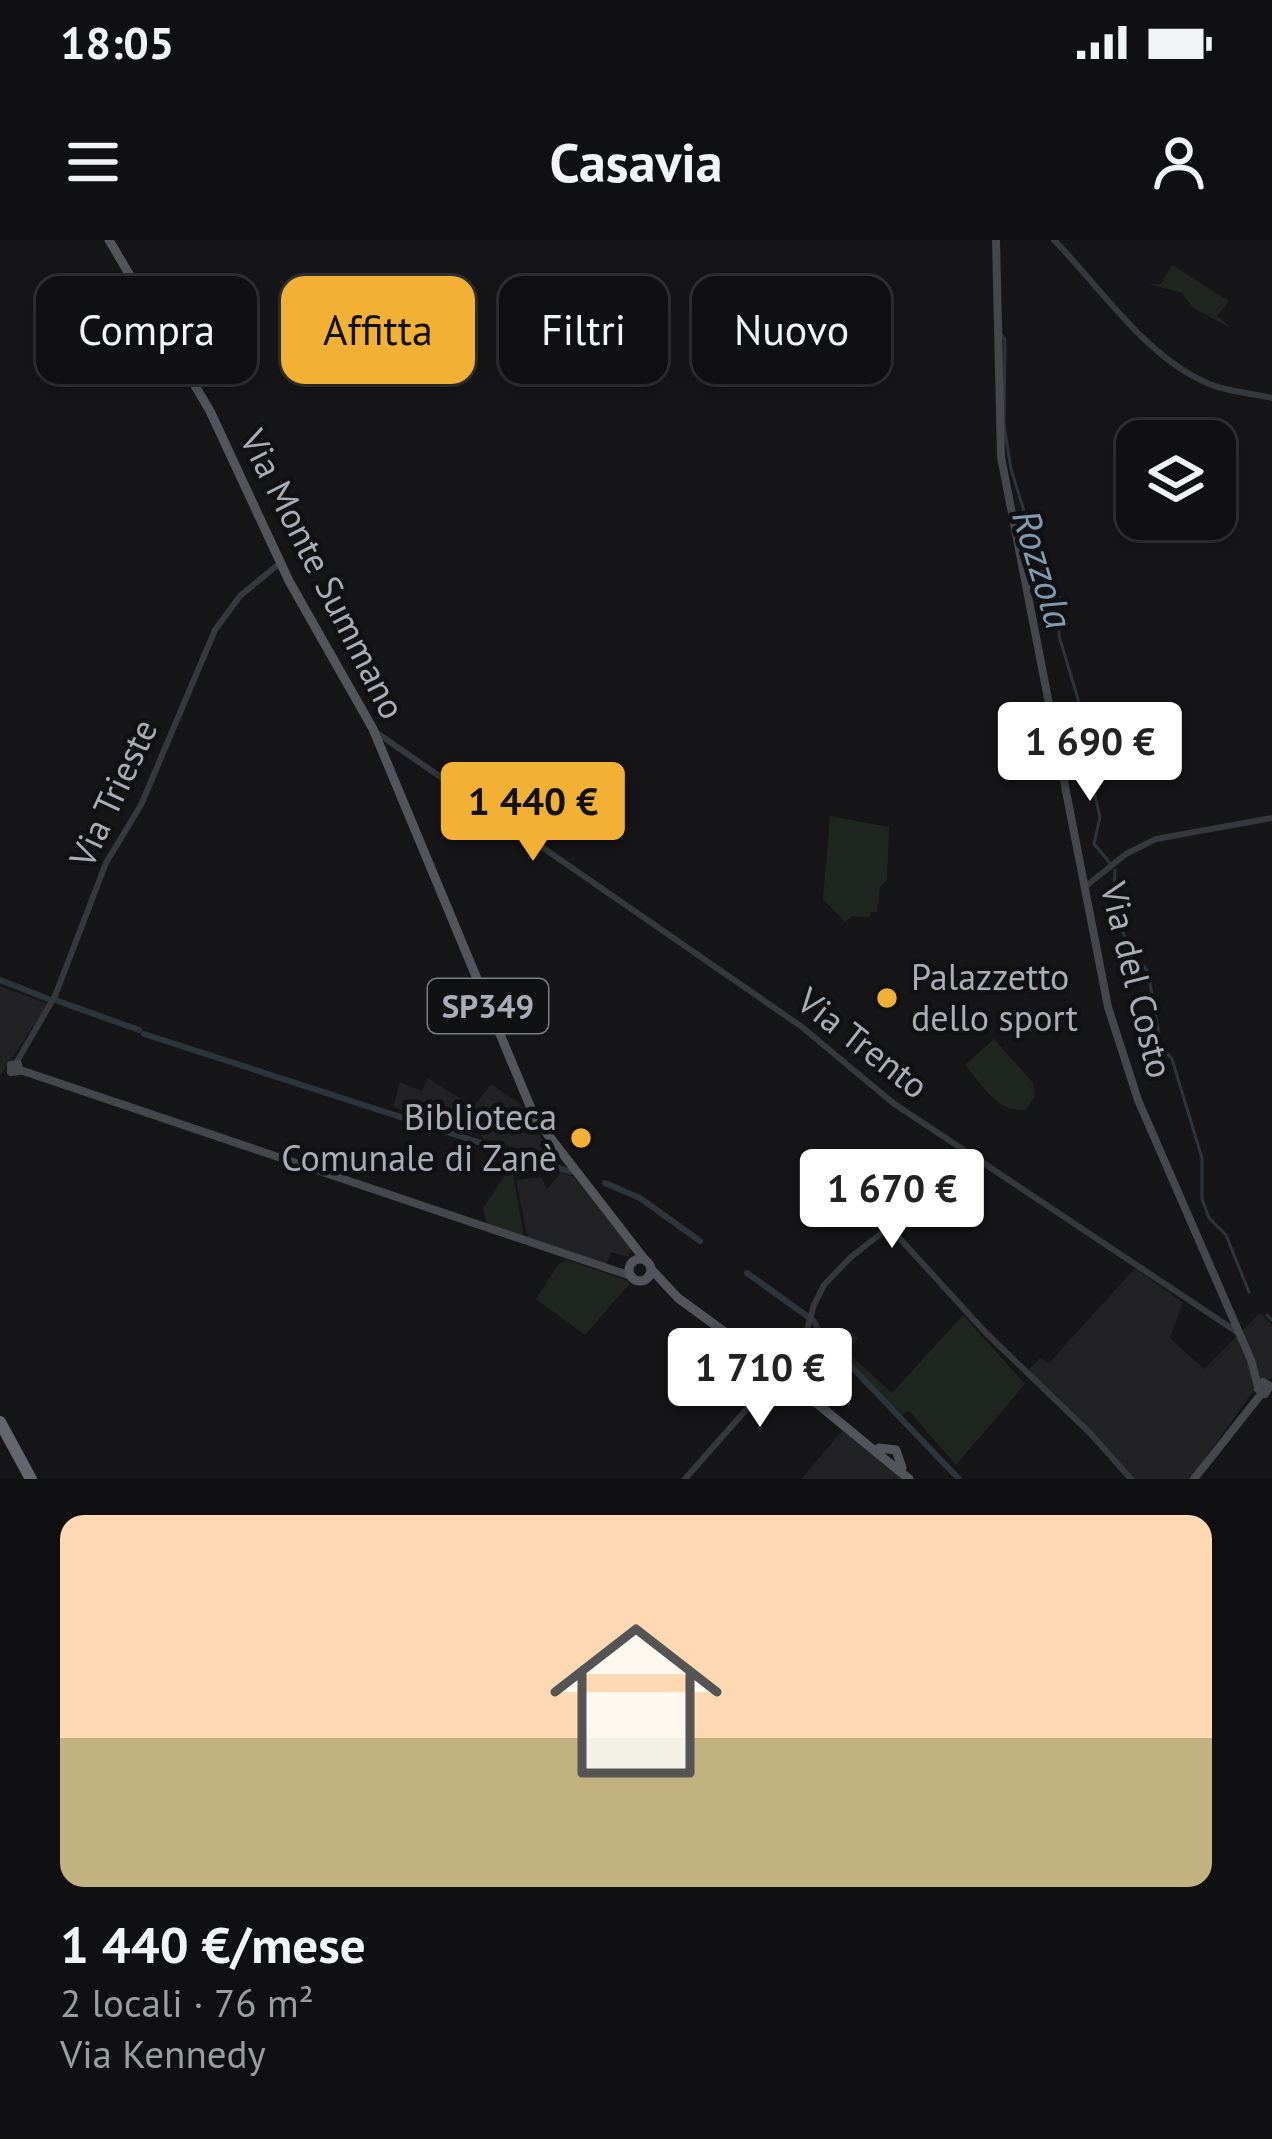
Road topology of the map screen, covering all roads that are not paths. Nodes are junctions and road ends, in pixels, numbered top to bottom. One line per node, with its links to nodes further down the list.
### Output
1 (109, 240): 5 (main road, Via Monte Summano / SP349)
2 (996, 240): 8 (main road, Via del Costo)
3 (1054, 240): 4 (street)
4 (1272, 398)
5 (280, 562): 6 (main road, Via Monte Summano / SP349); 9 (street, Via Trieste)
6 (387, 750): 10 (main road, SP349); 11 (street, Via Trento)
7 (1272, 818): 8 (street)
8 (1086, 886): 11 (main road, Via del Costo)
9 (11, 1066): 10 (main road)
10 (643, 1273): 12 (main road, SP349)
11 (1231, 1322): 13 (main road, Via del Costo)
12 (782, 1375): 17 (street); 18 (main road, SP349); 19 (street)
13 (1265, 1386): 20 (main road)
14 (0, 1421): 16 (highway)
15 (0, 1433): 16 (highway)
16 (27, 1479)
17 (685, 1479)
18 (909, 1479)
19 (1131, 1479)
20 (1194, 1479)

